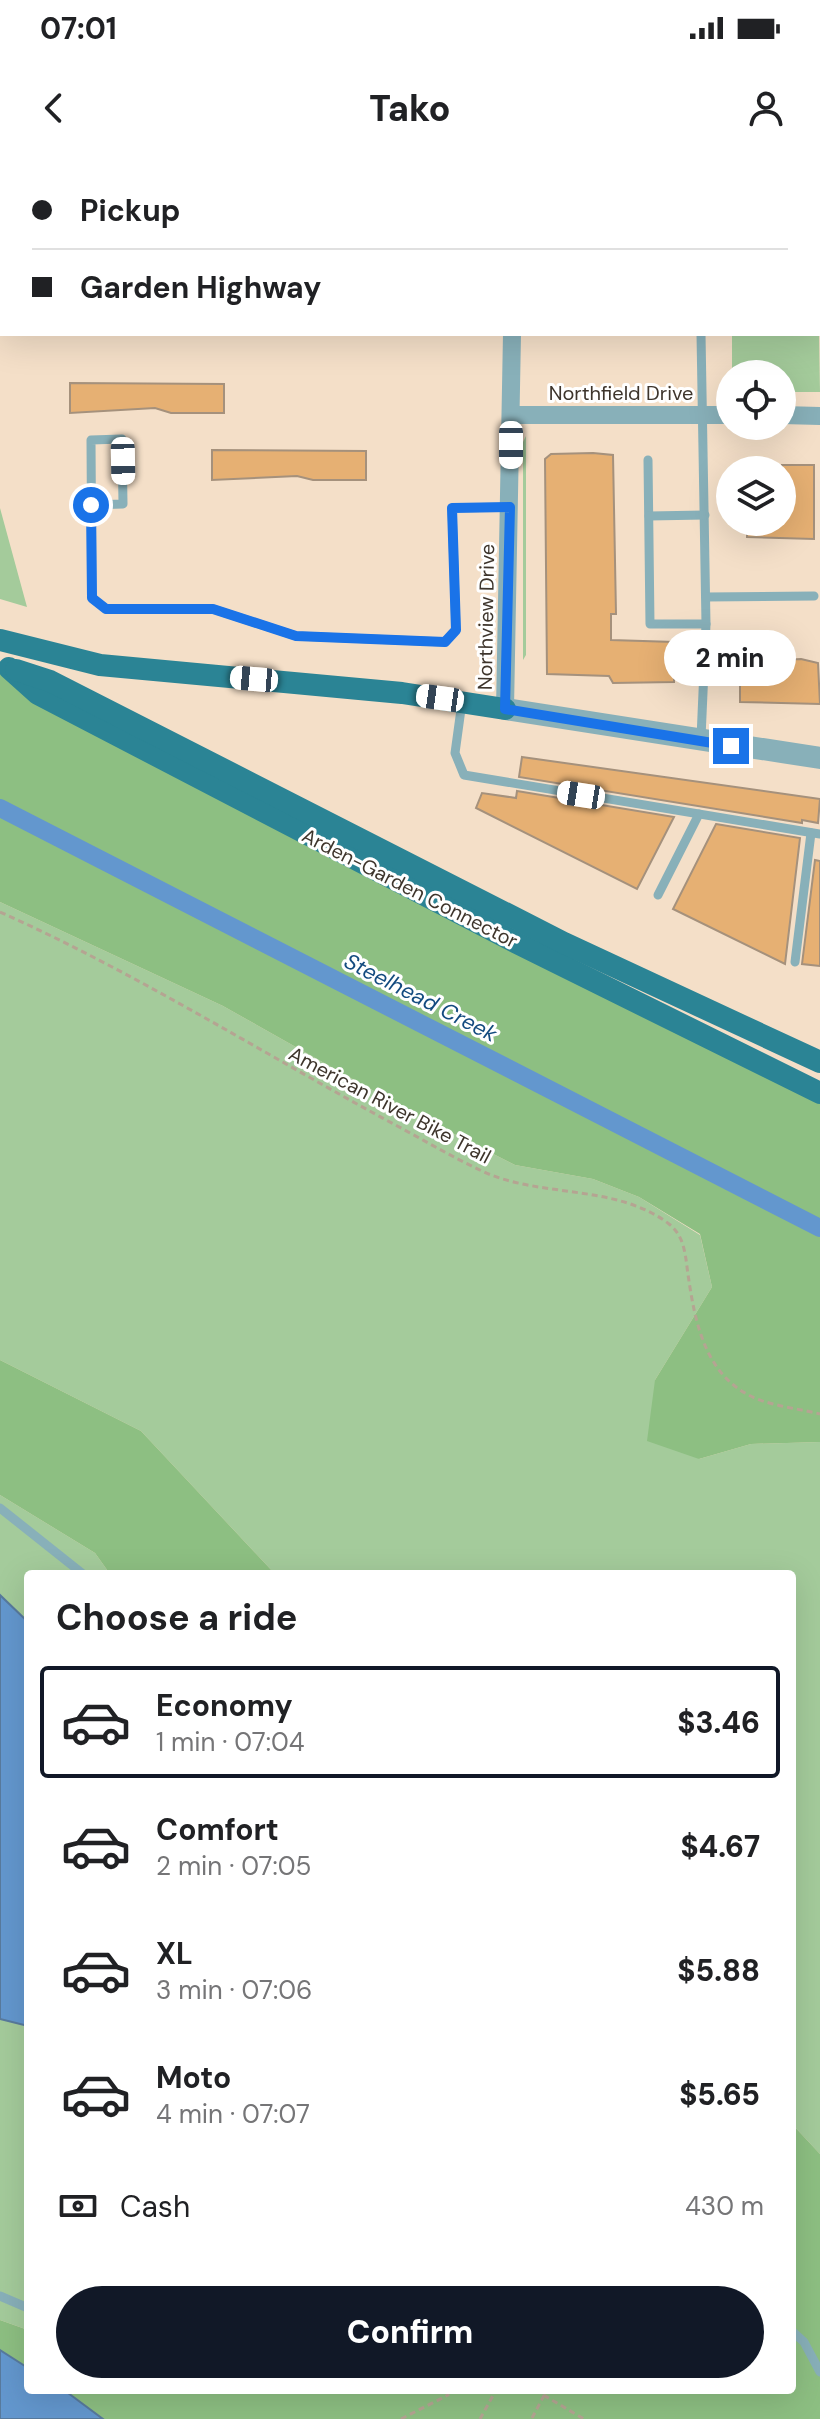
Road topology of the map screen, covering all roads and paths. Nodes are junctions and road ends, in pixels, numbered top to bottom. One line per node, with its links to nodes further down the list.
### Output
1 (512, 336): 3 (street, Northview Drive)
2 (701, 336): 4 (lane)
3 (511, 415): 4 (street, Northfield Drive); 10 (street, Northview Drive)
4 (704, 415): 5 (street, Northfield Drive); 11 (lane)
5 (716, 415)
6 (796, 415): 7 (street)
7 (820, 416)
8 (648, 460): 12 (lane)
9 (91, 505): 9 (lane); 10 (lane)
10 (510, 507): 19 (street, Northview Drive)
11 (705, 515): 12 (lane); 14 (lane)
12 (649, 516): 15 (lane)
13 (814, 596): 14 (lane)
14 (706, 597): 15 (lane)
15 (706, 624): 20 (lane)
16 (0, 640): 18 (main road)
17 (5, 666): 27 (main road, Arden-Garden Connector); 28 (main road, Arden-Garden Connector)
18 (462, 702): 19 (main road); 22 (lane)
19 (505, 709): 20 (street)
20 (701, 742): 21 (street)
21 (820, 758)
22 (699, 814): 23 (lane); 24 (lane)
23 (815, 834): 26 (lane)
24 (658, 895)
25 (0, 912): 29 (path, American River Bike Trail)
26 (795, 962)
27 (820, 1062)
28 (820, 1093)
29 (820, 1414)
30 (0, 1508): 31 (lane)
31 (78, 1570)
32 (0, 2296): 33 (lane)
33 (24, 2306)
34 (796, 2335): 35 (lane)
35 (820, 2372)
36 (448, 2394): 41 (path)
37 (494, 2394): 42 (path)
38 (545, 2394): 40 (path)
39 (549, 2394): 43 (path)
40 (532, 2418)
41 (401, 2419)
42 (480, 2419)
43 (584, 2419)

